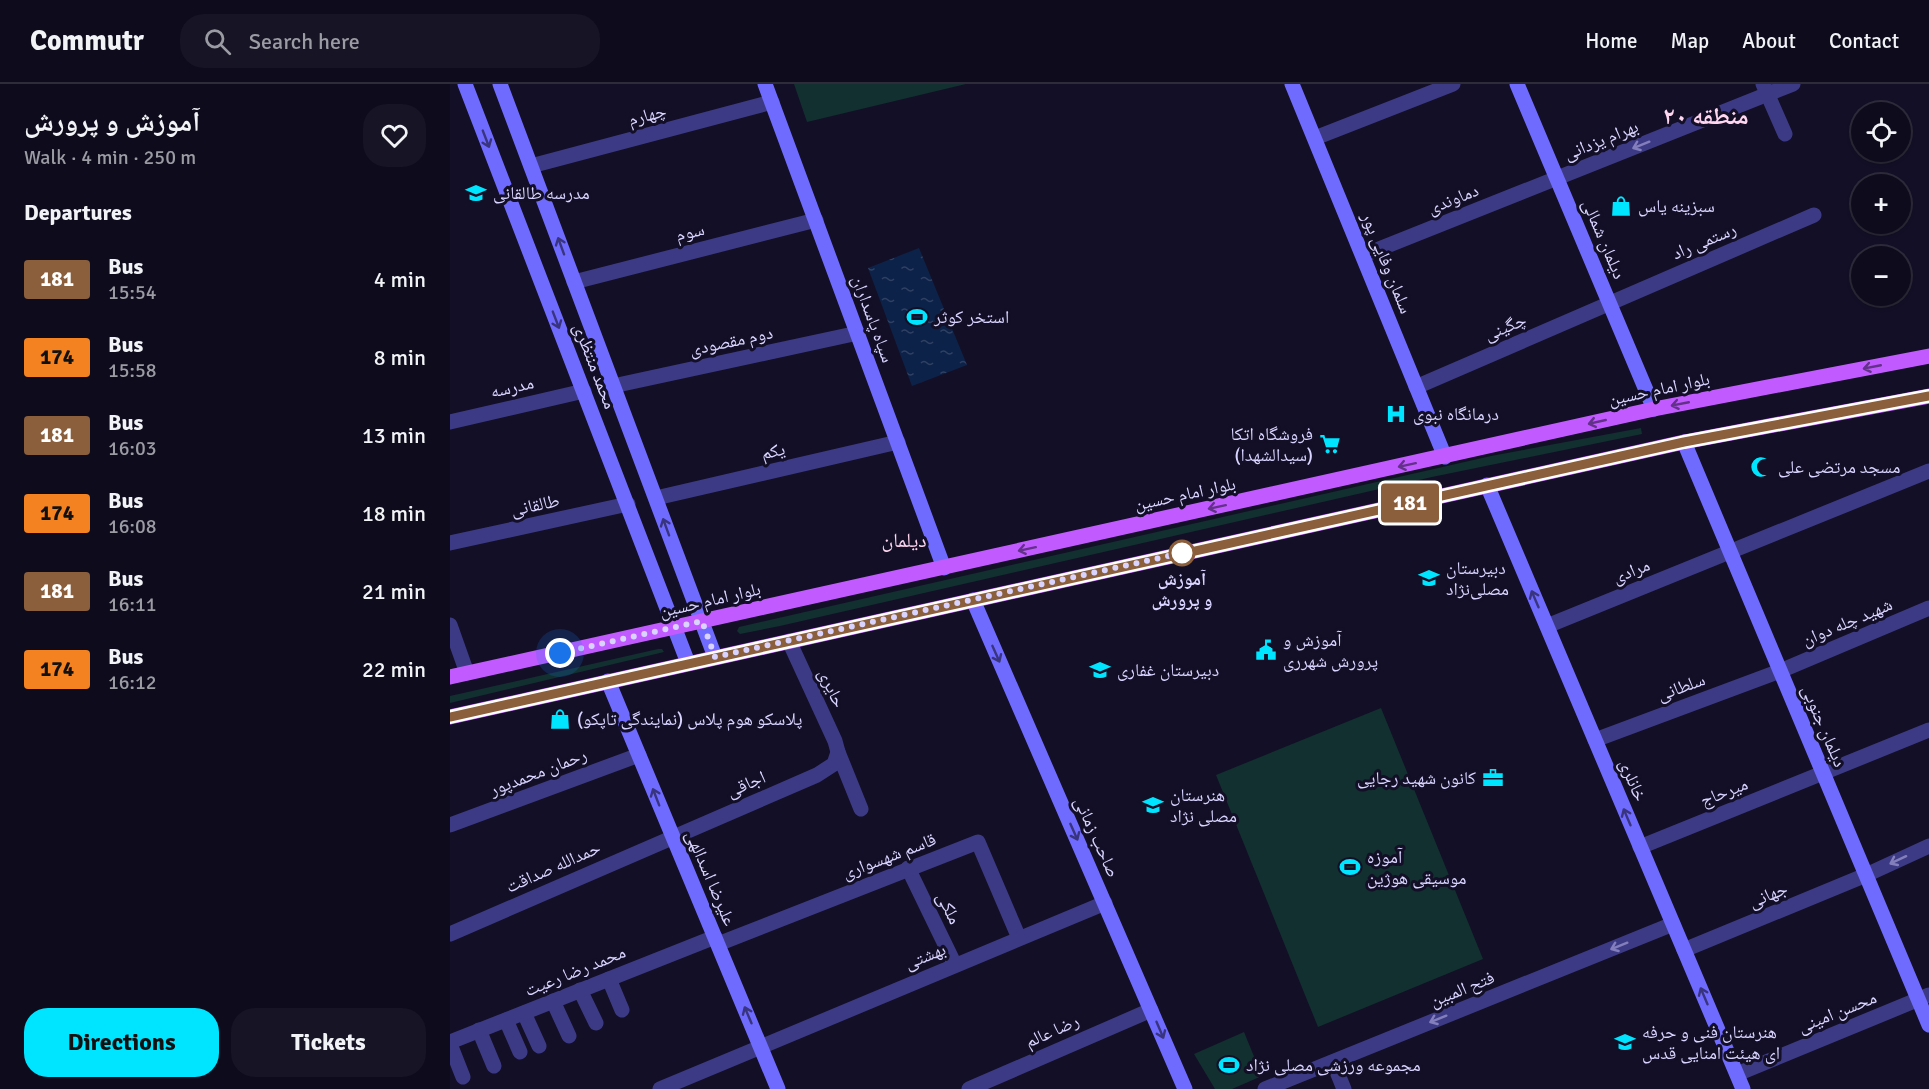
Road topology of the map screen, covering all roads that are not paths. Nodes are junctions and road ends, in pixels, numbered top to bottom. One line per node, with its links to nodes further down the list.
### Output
1 (465, 84): 23 (street, محمد منتظری, one-way to 23)
2 (500, 84): 12 (street, محمد منتظری)
3 (765, 84): 9 (street, سپاه پاسداران)
4 (1292, 84): 11 (street, سلمان وفایی پور)
5 (1452, 84): 11 (street)
6 (1517, 84): 13 (street, دیلمان شمالی)
7 (1793, 84): 8 (street, بهرام یزدانی)
8 (1766, 89): 10 (street); 13 (street, بهرام یزدانی, one-way to 13)
9 (772, 102): 12 (street, چهارم); 15 (street, سپاه پاسداران)
10 (1785, 134)
11 (1314, 138): 16 (street, سلمان وفایی پور)
12 (531, 166): 17 (street, محمد منتظری, one-way to 12)
13 (1557, 178): 16 (street, دماوندی); 18 (street, دیلمان شمالی)
14 (1814, 215): 18 (street, رستمی راد)
15 (816, 220): 17 (street, سوم); 19 (street, سپاه پاسداران)
16 (1364, 255): 22 (street, سلمان وفایی پور)
17 (574, 282): 21 (street, محمد منتظری)
18 (1610, 303): 22 (street, چگینی); 25 (street, دیلمان شمالی)
19 (858, 333): 21 (street, دوم مقصودی); 27 (street, سپاه پاسداران)
20 (1929, 356): 25 (main road, بلوار امام حسین, one-way to 25)
21 (614, 386): 32 (street, محمد منتظری)
22 (1416, 387): 29 (street, سلمان وفایی پور)
23 (584, 391): 26 (street, مدرسه); 33 (street, محمد منتظری)
24 (1929, 396): 28 (main road)
25 (1654, 409): 29 (main road, بلوار امام حسین, one-way to 29)
26 (450, 422)
27 (898, 442): 32 (street, یکم); 38 (street, سپاه پاسداران)
28 (1684, 442): 31 (main road); 35 (street, دیلمان جنوبی)
29 (1445, 457): 38 (main road, بلوار امام حسین, one-way to 38)
30 (1929, 471): 35 (street, مرادی)
31 (1487, 486): 39 (main road); 43 (street, خانلری, one-way to 31)
32 (656, 498): 36 (street, محمد منتظری, one-way to 32)
33 (628, 504): 34 (street, طالقانی); 37 (street, محمد منتظری)
34 (450, 543)
35 (1730, 551): 43 (street, مرادی); 48 (street, دیلمان جنوبی)
36 (676, 554): 37 (street); 41 (street, محمد منتظری)
37 (650, 561): 44 (street, محمد منتظری)
38 (944, 568): 41 (main road, بلوار امام حسین)
39 (973, 600): 45 (main road); 65 (street, صاحب زمانی, one-way to 65)
40 (1929, 608): 48 (street, شهید چله دوان)
41 (702, 621): 44 (main road, بلوار امام حسین); 46 (street, محمد منتظری)
42 (450, 625): 49 (street)
43 (1547, 626): 54 (street, خانلری)
44 (676, 627): 47 (street, محمد منتظری); 49 (main road, بلوار امام حسین)
45 (789, 641): 46 (main road); 56 (street, حایری)
46 (715, 657): 47 (main road)
47 (688, 663): 51 (main road)
48 (1780, 671): 54 (street, سلطانی); 57 (street, دیلمان جنوبی)
49 (467, 673): 50 (main road, بلوار امام حسین)
50 (450, 677)
51 (608, 681): 52 (main road); 55 (street, علیرضا اسدالهی)
52 (450, 717)
53 (1929, 730): 57 (street, میرحاج)
54 (1595, 740): 62 (street, خانلری, one-way to 54)
55 (639, 755): 59 (street, رحمان محمدپور); 60 (street, علیرضا اسدالهی, one-way to 55)
56 (836, 758): 58 (street, حایری); 60 (street, اجاقی)
57 (1823, 773): 62 (street, میرحاج); 64 (street, دیلمان جنوبی)
58 (861, 809)
59 (450, 825)
60 (671, 836): 67 (street, حمدالله صداقت); 69 (street, علیرضا اسدالهی)
61 (1929, 846): 64 (street, جهانی, one-way to 64)
62 (1640, 847): 66 (street, خانلری)
63 (908, 868): 68 (street, قاسم شهسواری); 69 (street, قاسم شهسواری); 71 (street, ملکی)
64 (1866, 875): 70 (street, جهانی); 74 (street, دیلمان جنوبی)
65 (1105, 903): 68 (street, بهشتی); 77 (street, صاحب زمانی)
66 (1673, 924): 70 (street, خانلری); 88 (street, فتح المبین, one-way to 88)
67 (450, 934)
68 (1019, 938): 71 (street, بهشتی)
69 (716, 941): 72 (street, محمد رضا رعیت); 85 (street, علیرضا اسدالهی, one-way to 69)
70 (1684, 951): 90 (street, خانلری, one-way to 70)
71 (955, 965): 85 (street, بهشتی)
72 (609, 979): 73 (street, محمد رضا رعیت); 76 (street)
73 (580, 990): 75 (street, محمد رضا رعیت); 80 (street)
74 (1924, 998): 81 (street, دیلمان جنوبی); 90 (street, محسن امینی)
75 (554, 1001): 78 (street, محمد رضا رعیت); 83 (street)
76 (622, 1010)
77 (1151, 1010): 94 (street, رضا عالم); 95 (street, صاحب زمانی, one-way to 95)
78 (524, 1013): 79 (street, محمد رضا رعیت); 86 (street)
79 (506, 1020): 82 (street, محمد رضا رعیت); 87 (street)
80 (596, 1023)
81 (1929, 1025)
82 (479, 1030): 84 (street, محمد رضا رعیت); 89 (street)
83 (569, 1036)
84 (450, 1043): 91 (street)
85 (760, 1045): 92 (street, بهشتی); 93 (street, علیرضا اسدالهی)
86 (539, 1046)
87 (520, 1052)
88 (1333, 1062): 96 (street, فتح المبین); 97 (street)
89 (494, 1066)
90 (1737, 1074): 98 (street, خانلری)
91 (463, 1077)
92 (660, 1089)
93 (778, 1089)
94 (969, 1089)
95 (1185, 1089)
96 (1265, 1089)
97 (1344, 1089)
98 (1743, 1089)

